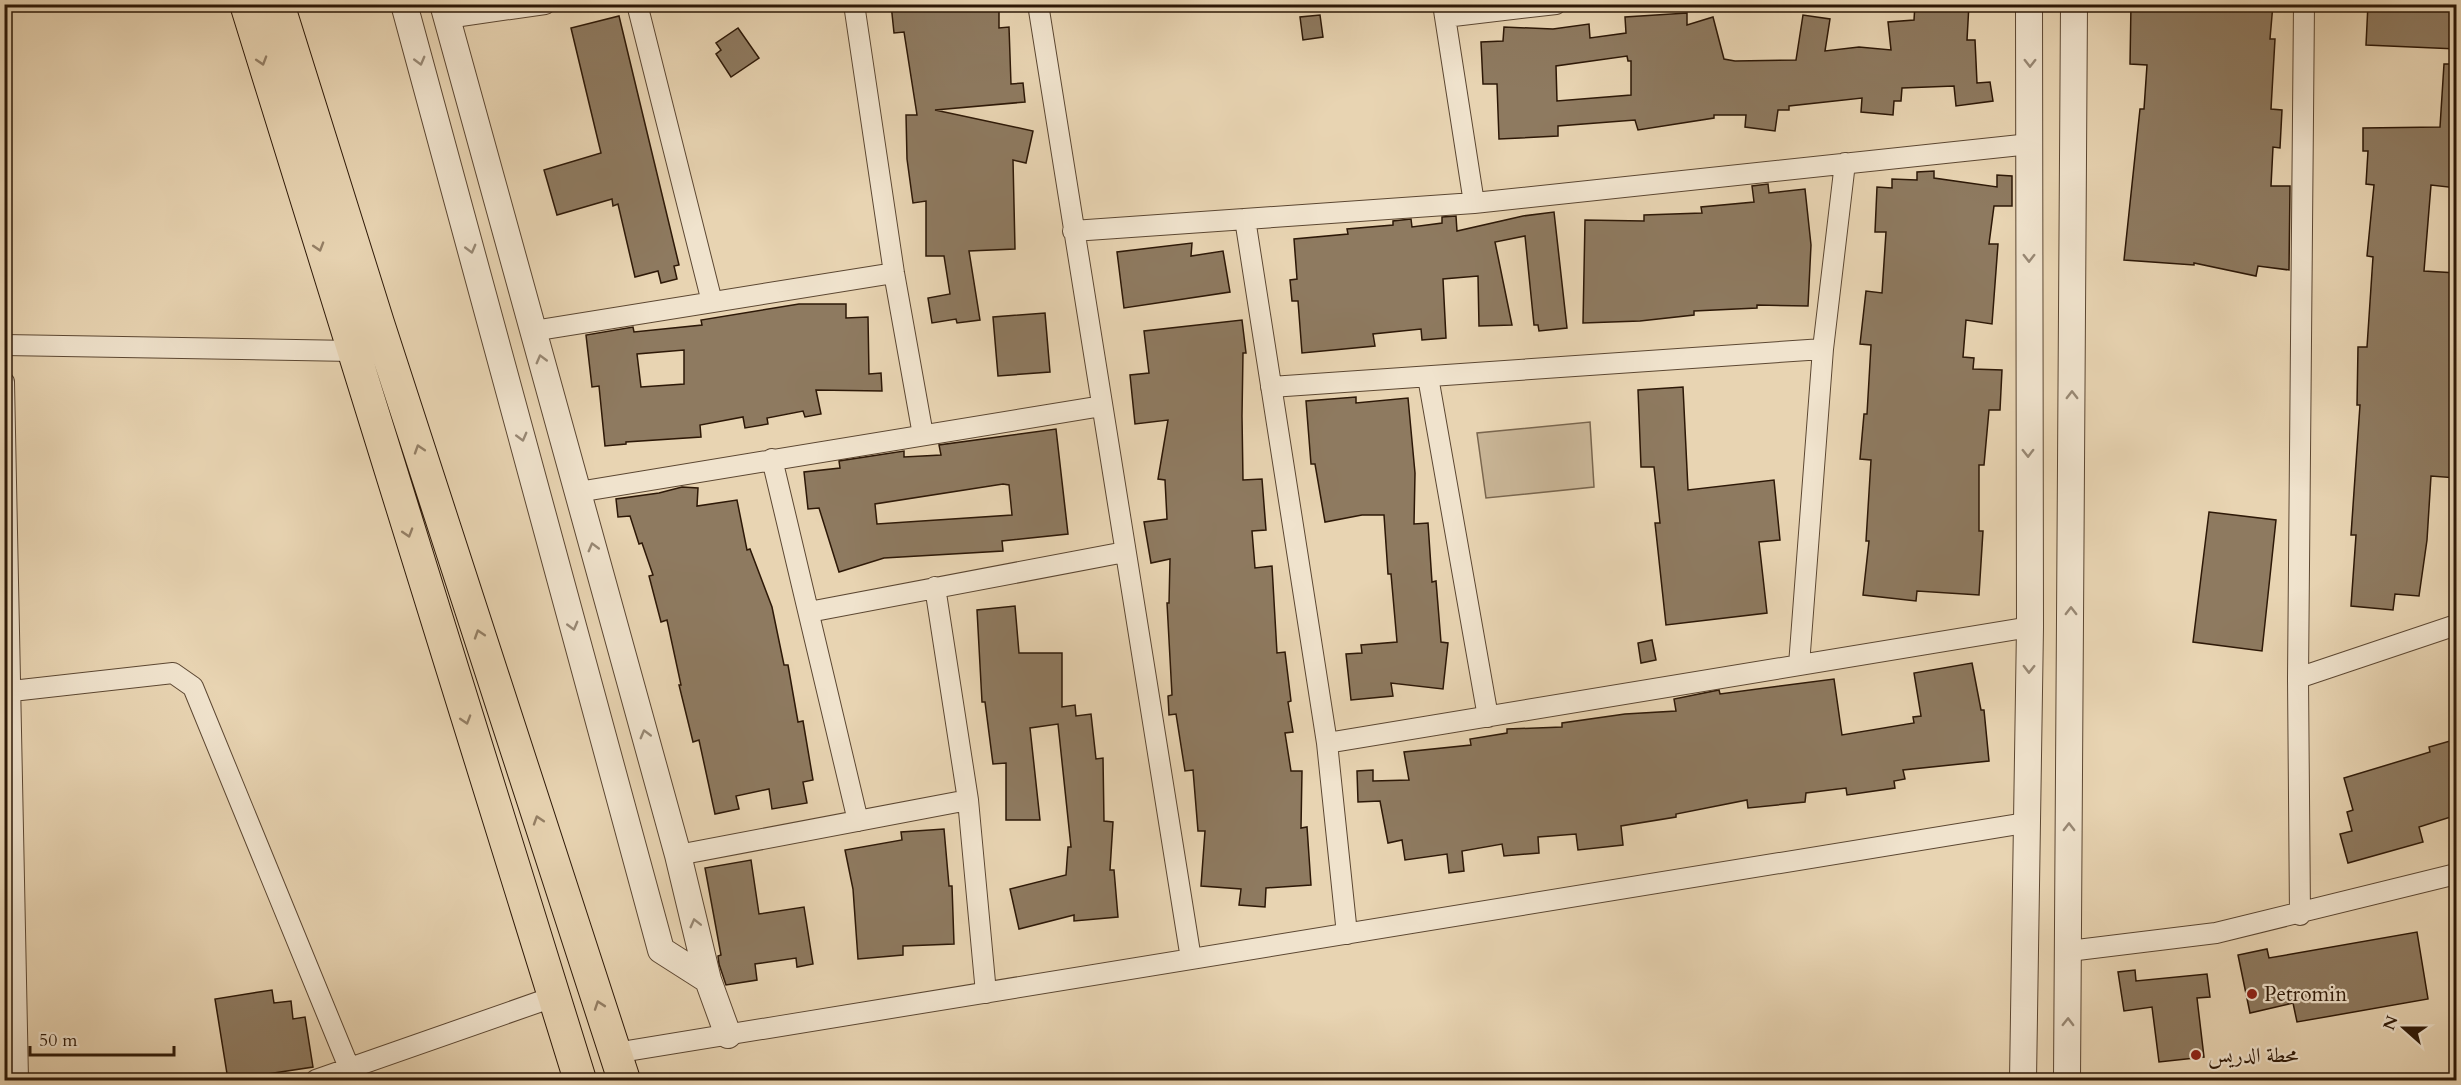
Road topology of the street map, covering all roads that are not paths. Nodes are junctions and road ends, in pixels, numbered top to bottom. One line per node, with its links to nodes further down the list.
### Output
1 (246, 4): 24 (main road, one-way to 24)
2 (278, 4): 55 (main road, one-way to 2)
3 (404, 4): 51 (street, one-way to 51)
4 (545, 4): 12 (street)
5 (637, 4): 20 (street)
6 (854, 4): 19 (street)
7 (1038, 4): 18 (street)
8 (1556, 4): 13 (street)
9 (2029, 4): 14 (street, one-way to 14)
10 (2074, 4): 49 (street, one-way to 10)
11 (2304, 4): 38 (street)
12 (445, 11): 21 (street)
13 (1444, 11): 16 (street)
14 (2030, 144): 15 (street); 36 (street, one-way to 36)
15 (1845, 163): 16 (street); 23 (street)
16 (1474, 203): 17 (street)
17 (1245, 219): 18 (street); 27 (street)
18 (1073, 231): 28 (street)
19 (894, 273): 20 (street); 29 (street)
20 (712, 302): 21 (street)
21 (533, 331): 31 (street, one-way to 21)
22 (4, 345): 24 (street)
23 (1823, 350): 25 (street); 37 (street)
24 (352, 351): 53 (main road, one-way to 53)
25 (1428, 376): 27 (street); 40 (street)
26 (4, 382): 39 (street)
27 (1271, 387): 41 (street)
28 (1102, 406): 29 (street); 32 (street)
29 (923, 435): 30 (street)
30 (772, 459): 31 (street); 34 (street)
31 (578, 492): 45 (street, one-way to 31)
32 (1125, 552): 33 (street); 50 (street)
33 (935, 587): 34 (street); 42 (street)
34 (809, 612): 43 (street)
35 (2457, 625): 38 (street)
36 (2030, 627): 37 (street); 44 (street, one-way to 44)
37 (1799, 665): 40 (street)
38 (2298, 678): 47 (street)
39 (12, 691): 56 (street); 57 (street)
40 (1488, 717): 41 (street)
41 (1327, 743): 48 (street)
42 (968, 800): 43 (street); 52 (street)
43 (858, 821): 45 (street)
44 (2025, 823): 48 (street); 60 (street)
45 (678, 855): 51 (street, one-way to 45)
46 (2457, 874): 47 (street)
47 (2300, 915): 49 (street)
48 (1347, 934): 50 (street)
49 (2069, 951): 61 (street, one-way to 49)
50 (1191, 959): 52 (street)
51 (708, 980): 54 (street)
52 (986, 993): 54 (street)
53 (553, 998): 56 (street); 59 (main road)
54 (728, 1035): 55 (street)
55 (620, 1067)
56 (350, 1070): 58 (street)
57 (18, 1080)
58 (316, 1080)
59 (580, 1080)
60 (2024, 1080)
61 (2067, 1080)

